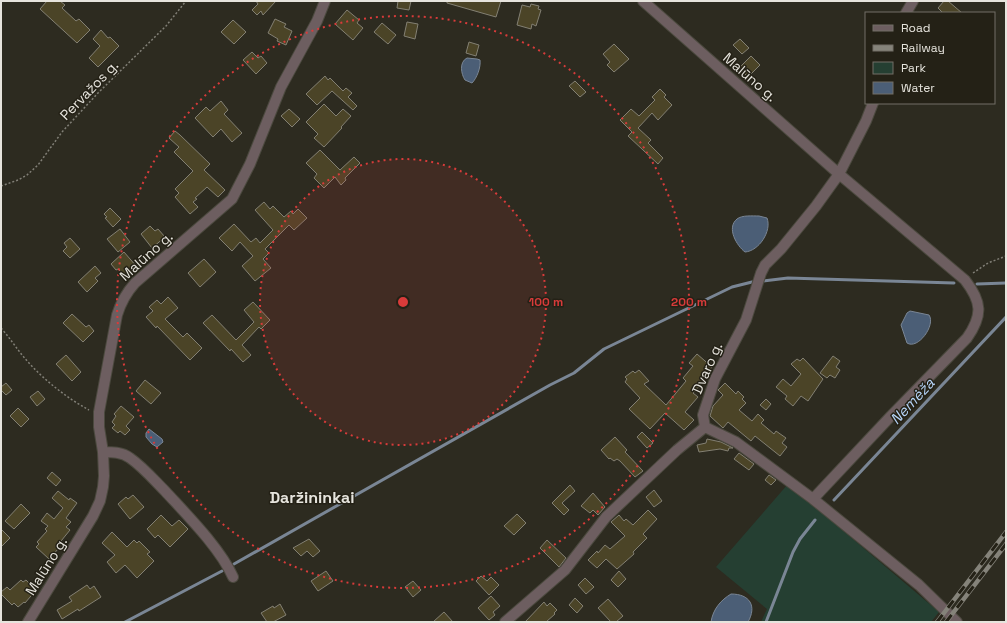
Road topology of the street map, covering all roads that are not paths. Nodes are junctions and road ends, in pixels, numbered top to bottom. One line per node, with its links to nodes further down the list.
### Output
1 (325, 1): 8 (street, Malūno g.)
2 (643, 1): 6 (street, Malūno g.)
3 (913, 1): 4 (street)
4 (907, 12)
5 (873, 104): 6 (street, Dvaro g.)
6 (839, 174): 7 (street, Dvaro g.); 9 (street, Malūno g.)
7 (705, 427): 9 (street); 13 (street)
8 (103, 452): 10 (street); 12 (street, Malūno g.)
9 (813, 499): 11 (street)
10 (233, 578)
11 (954, 618)
12 (28, 622)
13 (504, 622)

